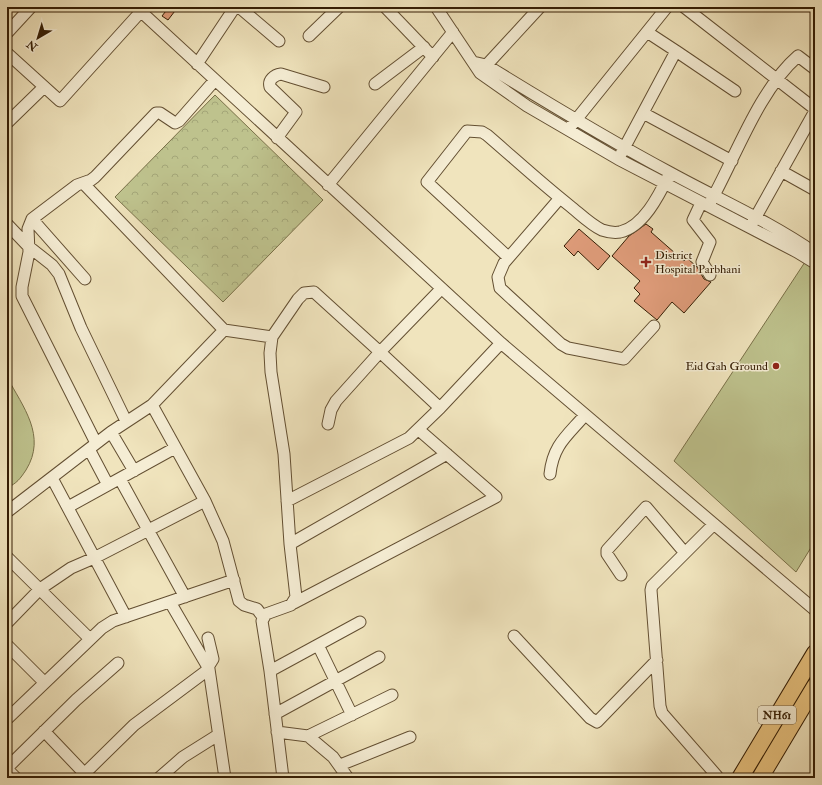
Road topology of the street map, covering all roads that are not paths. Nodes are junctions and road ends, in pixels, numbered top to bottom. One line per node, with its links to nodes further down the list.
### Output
1 (235, 7): 20 (street)
2 (239, 7): 15 (street)
3 (339, 7): 14 (street)
4 (385, 7): 16 (street)
5 (436, 7): 11 (street)
6 (540, 7): 21 (street)
7 (667, 7): 12 (street)
8 (684, 7): 24 (street)
9 (25, 9): 13 (street)
10 (140, 9): 20 (street); 26 (street)
11 (453, 32): 19 (street); 21 (street)
12 (647, 32): 17 (street); 33 (street)
13 (7, 33)
14 (309, 36)
15 (279, 41)
16 (424, 48): 19 (street); 25 (street)
17 (676, 51): 28 (street); 32 (street)
18 (7, 53): 26 (street)
19 (432, 56): 44 (street)
20 (197, 64): 23 (street)
21 (483, 69): 29 (street); 30 (street)
22 (815, 69): 24 (street)
23 (215, 80): 36 (street); 42 (street)
24 (778, 80): 31 (street); 39 (street)
25 (375, 84)
26 (44, 87): 34 (street)
27 (324, 87): 36 (street)
28 (735, 91)
29 (534, 95): 30 (street); 33 (street)
30 (527, 106): 35 (street)
31 (815, 110): 40 (street)
32 (643, 113): 37 (street); 39 (street)
33 (575, 120): 35 (street); 37 (street)
34 (7, 123)
35 (568, 130): 38 (street)
36 (277, 138): 44 (street)
37 (625, 148): 38 (street); 41 (street)
38 (618, 159): 43 (street)
39 (732, 161): 46 (street)
40 (781, 171): 45 (street); 49 (street)
41 (670, 173): 43 (street); 46 (street)
42 (83, 183): 50 (street); 61 (street)
43 (664, 184): 47 (street); 48 (street)
44 (328, 185): 59 (street)
45 (815, 190)
46 (714, 195): 48 (street); 49 (street)
47 (560, 198): 55 (street); 55 (street)
48 (704, 205): 52 (street); 57 (street)
49 (756, 216): 52 (street); 54 (street)
50 (32, 220): 53 (street); 58 (street)
51 (7, 224): 53 (street)
52 (749, 229): 56 (street)
53 (28, 246): 68 (street); 72 (street)
54 (815, 252)
55 (508, 257): 60 (street)
56 (815, 264)
57 (710, 275)
58 (85, 279)
59 (441, 289): 63 (street); 64 (street)
60 (654, 326)
61 (224, 330): 62 (street); 65 (street)
62 (272, 337): 64 (street); 81 (street)
63 (500, 343): 66 (street); 67 (street)
64 (380, 352): 66 (street); 69 (street)
65 (152, 405): 68 (street); 73 (street)
66 (440, 408): 70 (street)
67 (585, 415): 76 (street); 84 (street)
68 (126, 421): 71 (street)
69 (328, 424)
70 (419, 430): 74 (street); 81 (street)
71 (111, 432): 72 (street); 75 (street)
72 (93, 446): 77 (street); 79 (street)
73 (175, 448): 75 (street); 80 (street)
74 (447, 454): 86 (street); 95 (street)
75 (134, 471): 78 (street)
76 (550, 474)
77 (52, 478): 82 (street); 83 (street)
78 (120, 479): 79 (street); 85 (street)
79 (108, 486): 82 (street)
80 (205, 501): 85 (street); 91 (street)
81 (287, 501): 86 (street)
82 (68, 507): 89 (street)
83 (7, 512)
84 (714, 524): 87 (street); 96 (street)
85 (148, 531): 89 (street); 93 (street)
86 (290, 544): 95 (street)
87 (685, 553): 90 (street); 108 (street)
88 (7, 557): 92 (street)
89 (94, 558): 92 (street); 97 (street)
90 (621, 575)
91 (234, 580): 93 (street); 98 (street)
92 (40, 589): 100 (street); 103 (street)
93 (185, 597): 94 (street)
94 (170, 602): 97 (street); 110 (street)
95 (294, 603): 98 (street)
96 (815, 610)
97 (126, 617): 103 (street)
98 (262, 617): 111 (street)
99 (360, 622): 105 (street)
100 (7, 623)
101 (514, 636): 108 (street)
102 (208, 638): 110 (street)
103 (90, 639): 113 (street)
104 (7, 645): 113 (street)
105 (318, 646): 111 (street); 112 (street)
106 (815, 653): 133 (highway, NH61)
107 (379, 657): 112 (street)
108 (658, 660): 127 (street)
109 (118, 663): 119 (street)
110 (209, 668): 121 (street); 126 (street)
111 (270, 671): 116 (street)
112 (335, 681): 116 (street); 117 (street)
113 (44, 682): 118 (street)
114 (815, 686): 134 (highway, NH61)
115 (392, 695): 117 (street)
116 (275, 714): 120 (street)
117 (352, 715): 122 (street)
118 (7, 719)
119 (44, 731): 125 (street); 126 (street)
120 (277, 732): 122 (street); 131 (street)
121 (218, 735): 129 (street); 130 (street)
122 (308, 736): 124 (street)
123 (410, 737): 124 (street)
124 (340, 765): 132 (street)
125 (7, 769): 128 (street)
126 (82, 776)
127 (717, 776)
128 (16, 778)
129 (159, 778)
130 (225, 778)
131 (283, 778)
132 (348, 778)
133 (740, 778)
134 (760, 778)

